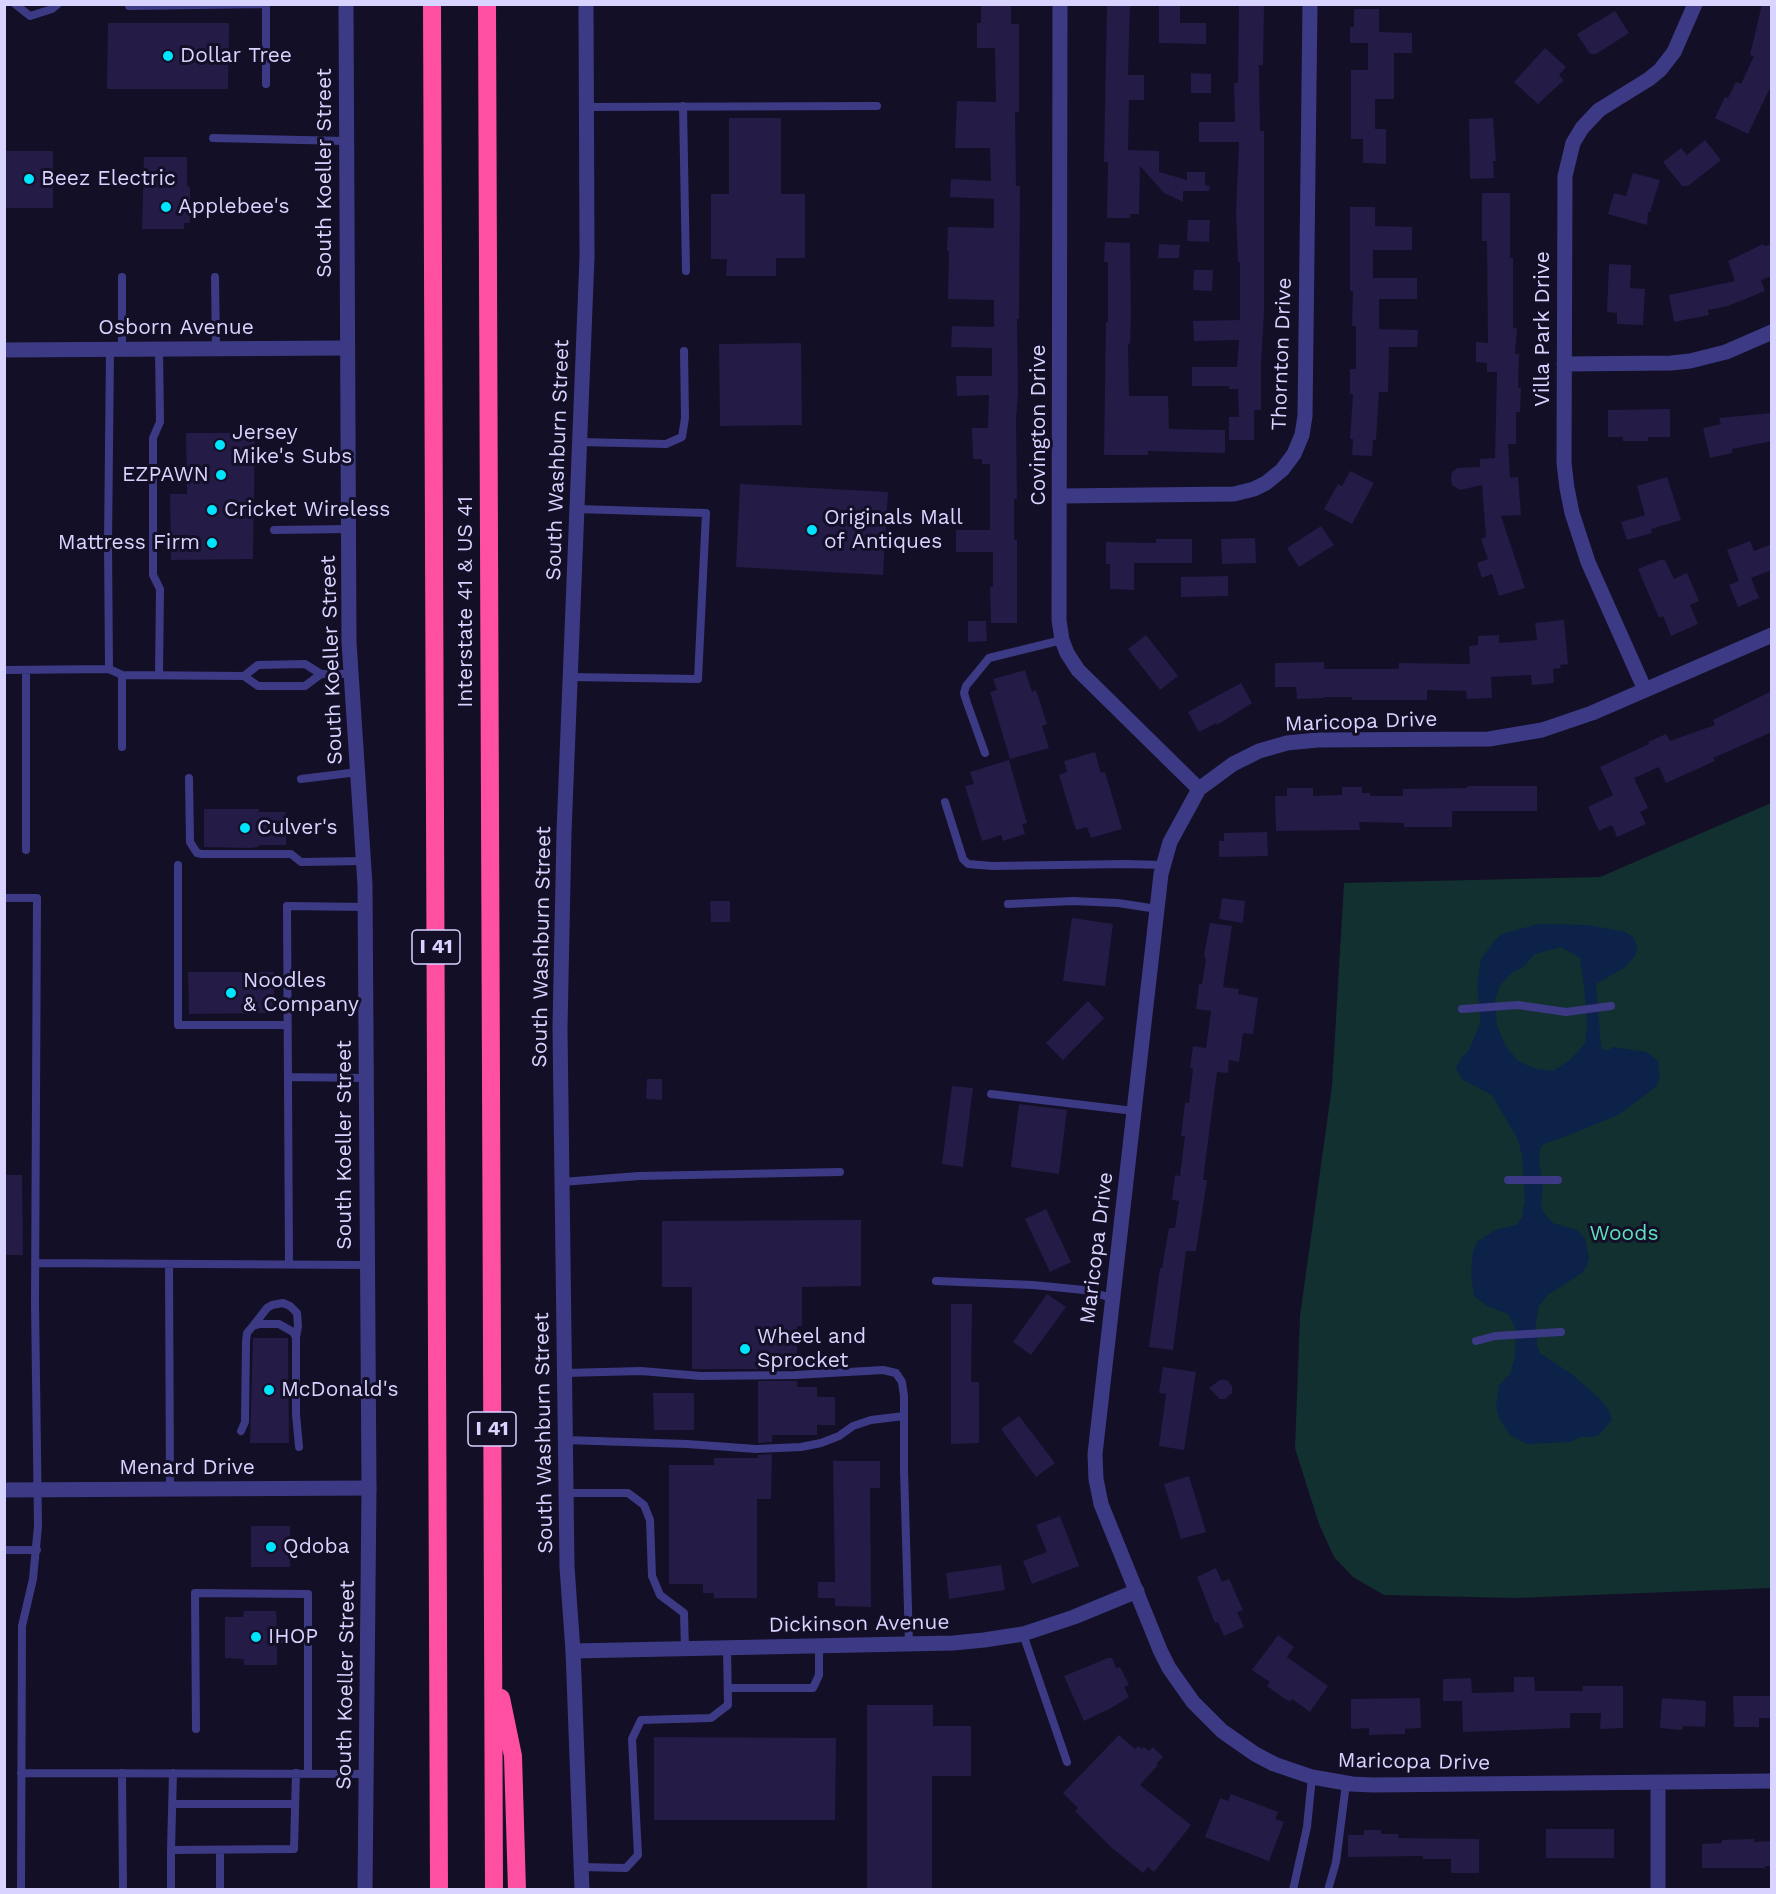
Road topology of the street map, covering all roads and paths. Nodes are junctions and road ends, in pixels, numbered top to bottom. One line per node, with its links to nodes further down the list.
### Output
1 (15, 4): 2 (lane)
2 (58, 4)
3 (346, 4): 18 (street, South Koeller Street)
4 (432, 4): 126 (highway, I 41)
5 (487, 4): 102 (highway, Interstate 41 & US 41 / I 41)
6 (586, 4): 16 (street, South Washburn Street)
7 (1060, 4): 31 (street, Covington Drive)
8 (1310, 4): 31 (street, Thornton Drive)
9 (1695, 4): 29 (street, Villa Park Drive)
10 (218, 5): 11 (lane); 12 (lane)
11 (266, 5): 13 (lane)
12 (129, 6)
13 (266, 84)
14 (683, 106): 15 (lane); 16 (lane); 19 (lane)
15 (877, 106)
16 (587, 107): 30 (street, South Washburn Street)
17 (213, 138): 18 (lane)
18 (346, 141): 23 (street, South Koeller Street)
19 (686, 271)
20 (122, 277): 27 (lane)
21 (215, 277): 25 (lane)
22 (1772, 332): 29 (street)
23 (347, 348): 25 (street, Osborn Avenue); 33 (street, South Koeller Street)
24 (159, 349): 25 (street, Osborn Avenue); 27 (street, Osborn Avenue); 43 (lane)
25 (216, 349)
26 (4, 350): 27 (street, Osborn Avenue)
27 (116, 350): 37 (lane)
28 (684, 351): 30 (lane)
29 (1564, 364): 46 (street, Villa Park Drive)
30 (580, 442): 32 (street, South Washburn Street)
31 (1060, 496): 36 (street, Covington Drive)
32 (577, 509): 45 (street, South Washburn Street); 45 (lane)
33 (348, 529): 34 (lane); 41 (street, South Koeller Street)
34 (274, 530)
35 (1772, 635): 46 (street, Maricopa Drive)
36 (1062, 640): 48 (lane); 52 (street, Covington Drive)
37 (109, 669): 39 (lane); 42 (lane)
38 (4, 670): 39 (lane)
39 (26, 670): 54 (lane)
40 (321, 674): 41 (lane); 44 (lane); 44 (lane)
41 (351, 674): 49 (street, South Koeller Street)
42 (122, 675): 43 (lane); 47 (lane)
43 (159, 675): 44 (lane)
44 (244, 676)
45 (570, 677): 72 (street, South Washburn Street)
46 (1645, 690): 52 (street, Maricopa Drive)
47 (122, 747)
48 (985, 753)
49 (358, 772): 51 (lane); 55 (street, South Koeller Street)
50 (189, 778): 55 (lane)
51 (301, 779)
52 (1199, 789): 57 (street, Maricopa Drive)
53 (945, 802): 57 (lane)
54 (26, 850)
55 (364, 861): 60 (street, South Koeller Street)
56 (178, 865): 64 (lane)
57 (1164, 865): 61 (street, Maricopa Drive)
58 (4, 898): 73 (lane)
59 (1008, 904): 61 (lane)
60 (366, 907): 64 (lane); 66 (street, South Koeller Street)
61 (1157, 909): 68 (street, Maricopa Drive)
62 (1611, 1006): 63 (lane)
63 (1462, 1009)
64 (287, 1024): 65 (lane)
65 (288, 1077): 66 (lane); 75 (lane)
66 (366, 1078): 76 (street, South Koeller Street)
67 (991, 1094): 68 (lane)
68 (1134, 1111): 78 (street, Maricopa Drive)
69 (840, 1172): 72 (lane)
70 (1508, 1180): 71 (lane)
71 (1558, 1180)
72 (562, 1182): 83 (street, South Washburn Street)
73 (35, 1263): 74 (lane); 91 (lane)
74 (169, 1264): 75 (lane); 89 (lane)
75 (289, 1264): 76 (lane)
76 (367, 1265): 88 (street, South Koeller Street)
77 (936, 1281): 78 (lane)
78 (1112, 1299): 95 (street, Maricopa Drive)
79 (253, 1326): 81 (lane); 81 (lane); 85 (lane)
80 (1561, 1332): 82 (lane)
81 (296, 1337): 87 (lane)
82 (1476, 1341)
83 (565, 1373): 84 (lane); 86 (street, South Washburn Street)
84 (904, 1416): 86 (lane); 97 (lane)
85 (242, 1431)
86 (565, 1440): 92 (street, South Washburn Street)
87 (298, 1447)
88 (369, 1488): 89 (street, Menard Drive); 111 (street, South Koeller Street)
89 (170, 1489): 91 (street, Menard Drive)
90 (4, 1490): 91 (street, Menard Drive)
91 (38, 1490): 94 (lane)
92 (566, 1493): 99 (lane); 101 (street, South Washburn Street)
93 (4, 1550): 94 (lane)
94 (37, 1550): 106 (lane)
95 (1137, 1591): 96 (street, Dickinson Avenue); 112 (street, Maricopa Drive)
96 (1023, 1634): 97 (street, Dickinson Avenue); 105 (lane)
97 (909, 1644): 98 (street, Dickinson Avenue)
98 (819, 1646): 100 (street, Dickinson Avenue); 103 (lane)
99 (685, 1648): 100 (street, Dickinson Avenue); 101 (street, Dickinson Avenue)
100 (727, 1648): 103 (lane)
101 (573, 1651): 120 (street, South Washburn Street)
102 (492, 1659): 127 (highway, I 41); 128 (highway)
103 (728, 1688): 120 (lane)
104 (196, 1729): 110 (lane)
105 (1067, 1762)
106 (21, 1773): 107 (lane); 121 (lane)
107 (122, 1773): 108 (lane); 122 (lane)
108 (173, 1773): 109 (lane); 116 (lane)
109 (296, 1773): 110 (lane); 117 (lane)
110 (308, 1773): 111 (lane)
111 (366, 1774): 125 (street, South Koeller Street)
112 (1312, 1778): 115 (street, Maricopa Drive); 130 (lane)
113 (1772, 1781): 114 (street, Maricopa Drive)
114 (1658, 1783): 115 (street, Maricopa Drive); 132 (street)
115 (1346, 1784): 131 (lane)
116 (173, 1804): 117 (lane); 118 (lane)
117 (294, 1804): 119 (lane)
118 (171, 1850): 119 (lane); 123 (lane)
119 (220, 1850): 124 (lane)
120 (581, 1867): 129 (street, South Washburn Street)
121 (21, 1890)
122 (123, 1890)
123 (171, 1890)
124 (220, 1890)
125 (364, 1890)
126 (439, 1890)
127 (494, 1890)
128 (517, 1890)
129 (582, 1890)
130 (1293, 1890)
131 (1328, 1890)
132 (1658, 1890)

